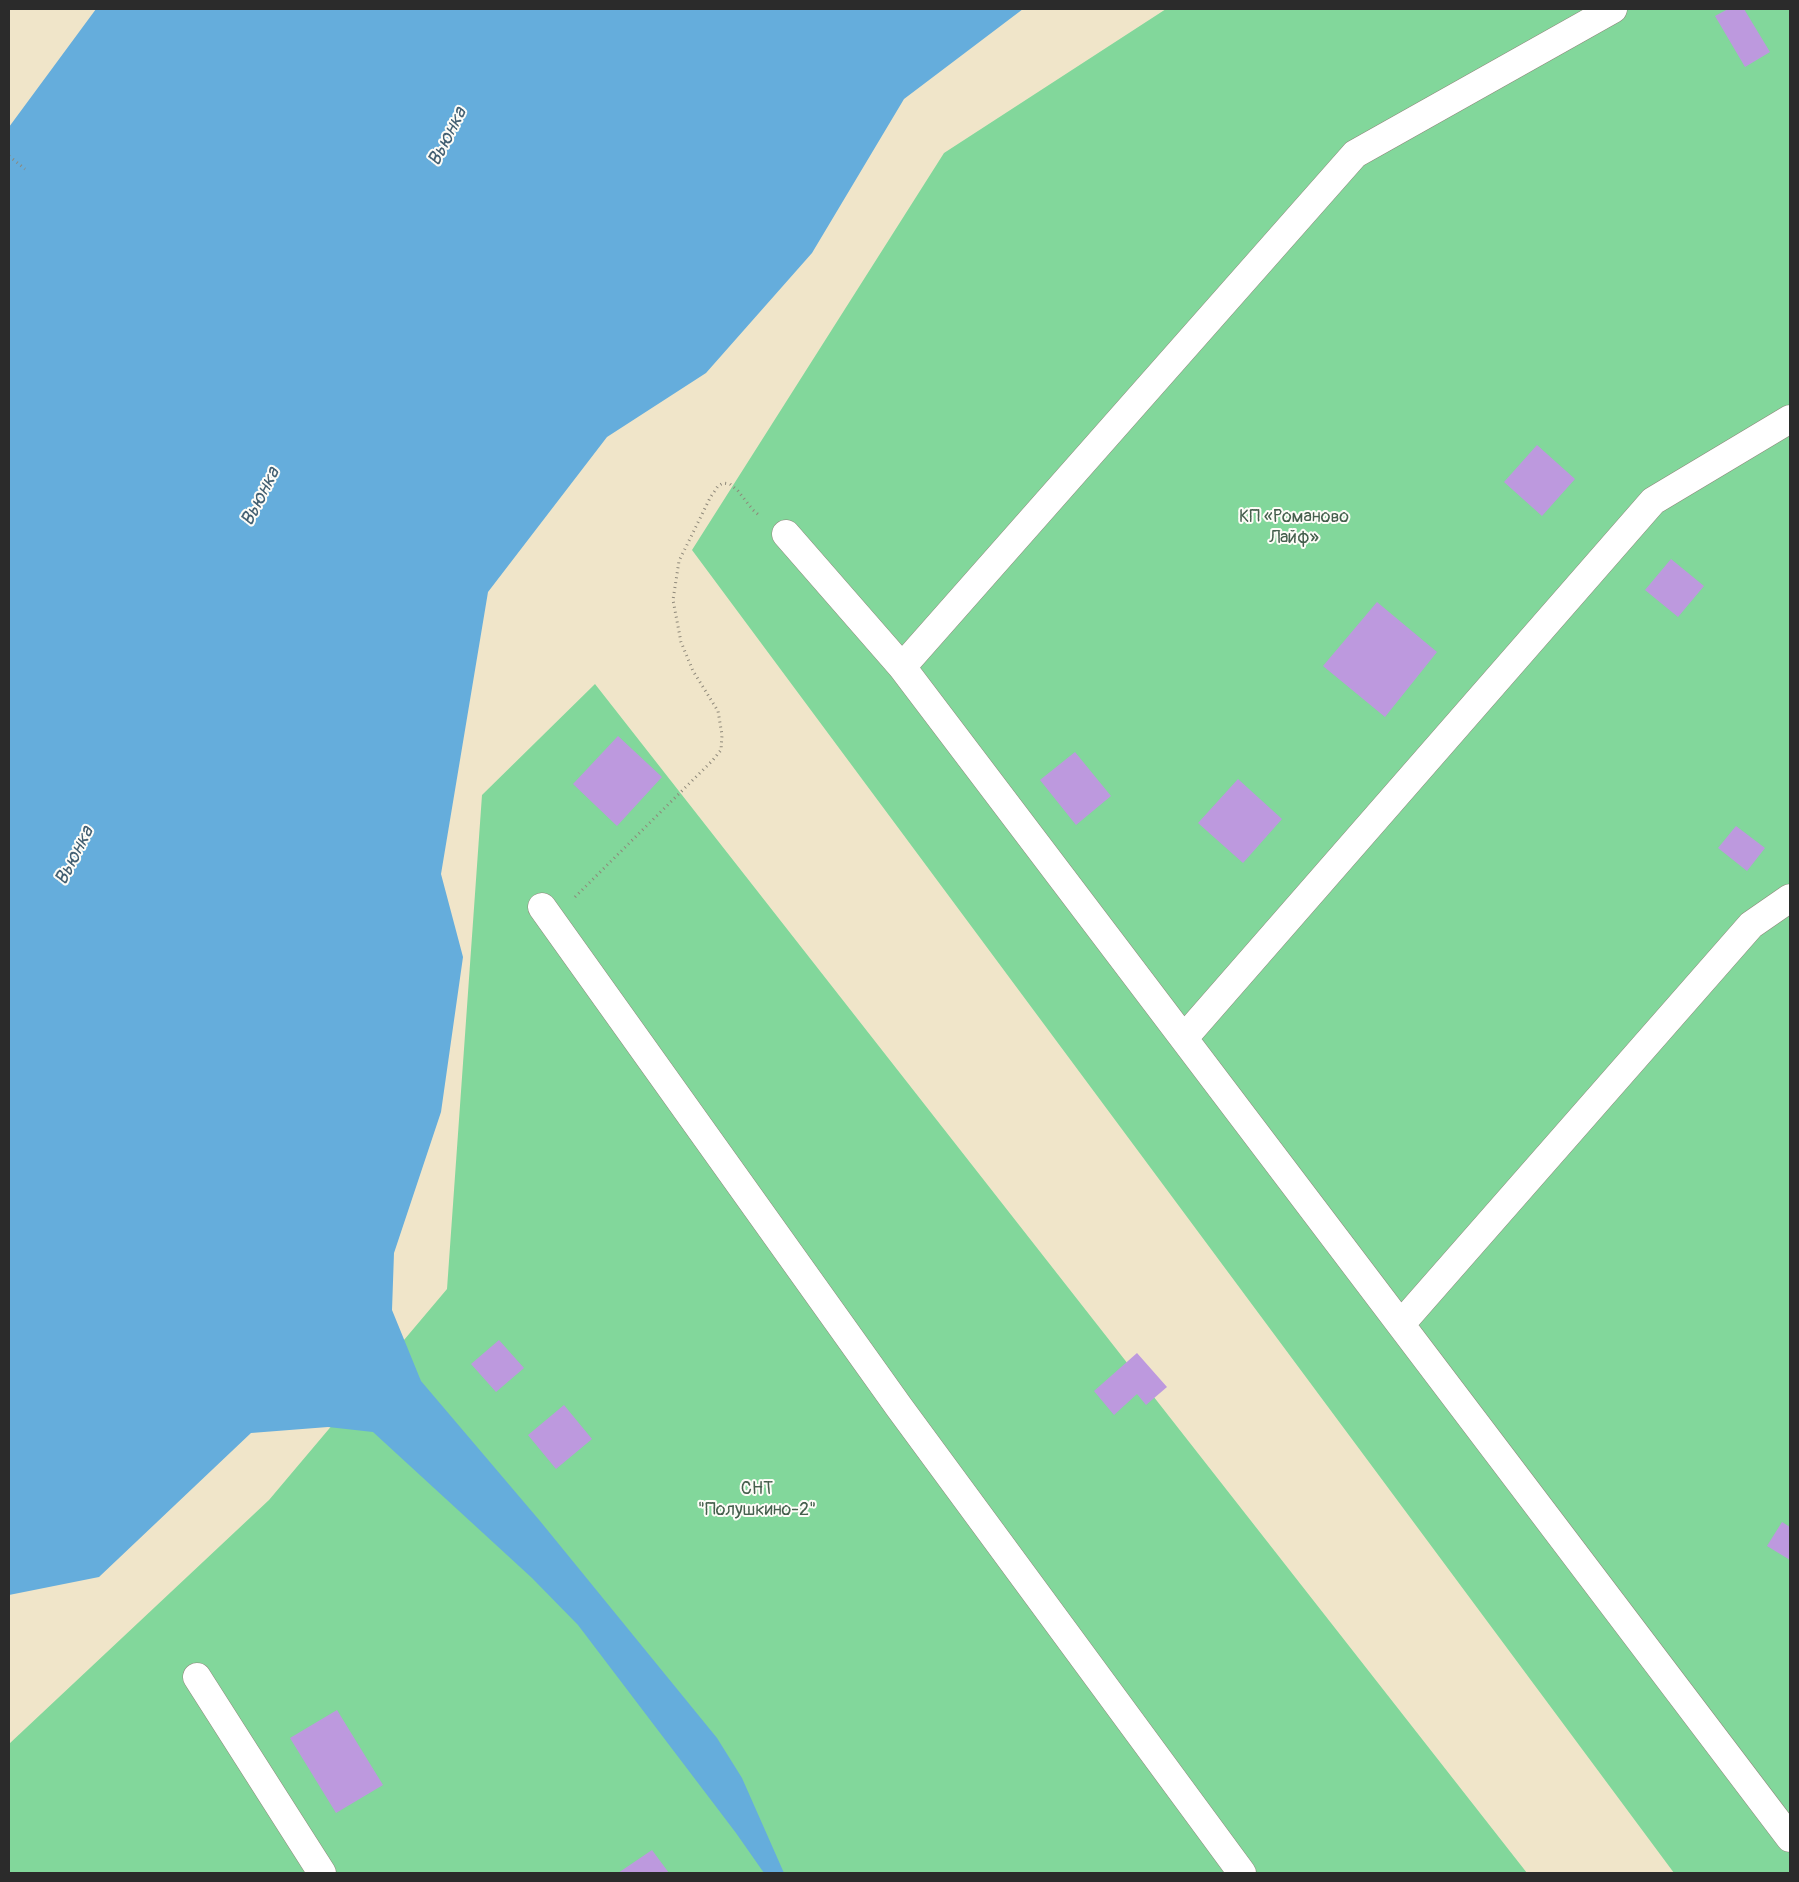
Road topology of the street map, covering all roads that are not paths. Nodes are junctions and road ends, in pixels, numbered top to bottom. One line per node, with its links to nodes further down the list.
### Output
1 (1613, 9): 4 (lane)
2 (1790, 419): 7 (lane)
3 (786, 534): 4 (lane)
4 (902, 667): 7 (lane)
5 (1790, 898): 8 (lane)
6 (550, 917): 12 (lane)
7 (1184, 1038): 8 (lane)
8 (1401, 1324): 10 (lane)
9 (197, 1677): 11 (lane)
10 (1790, 1838)
11 (322, 1873)
12 (1242, 1873)

